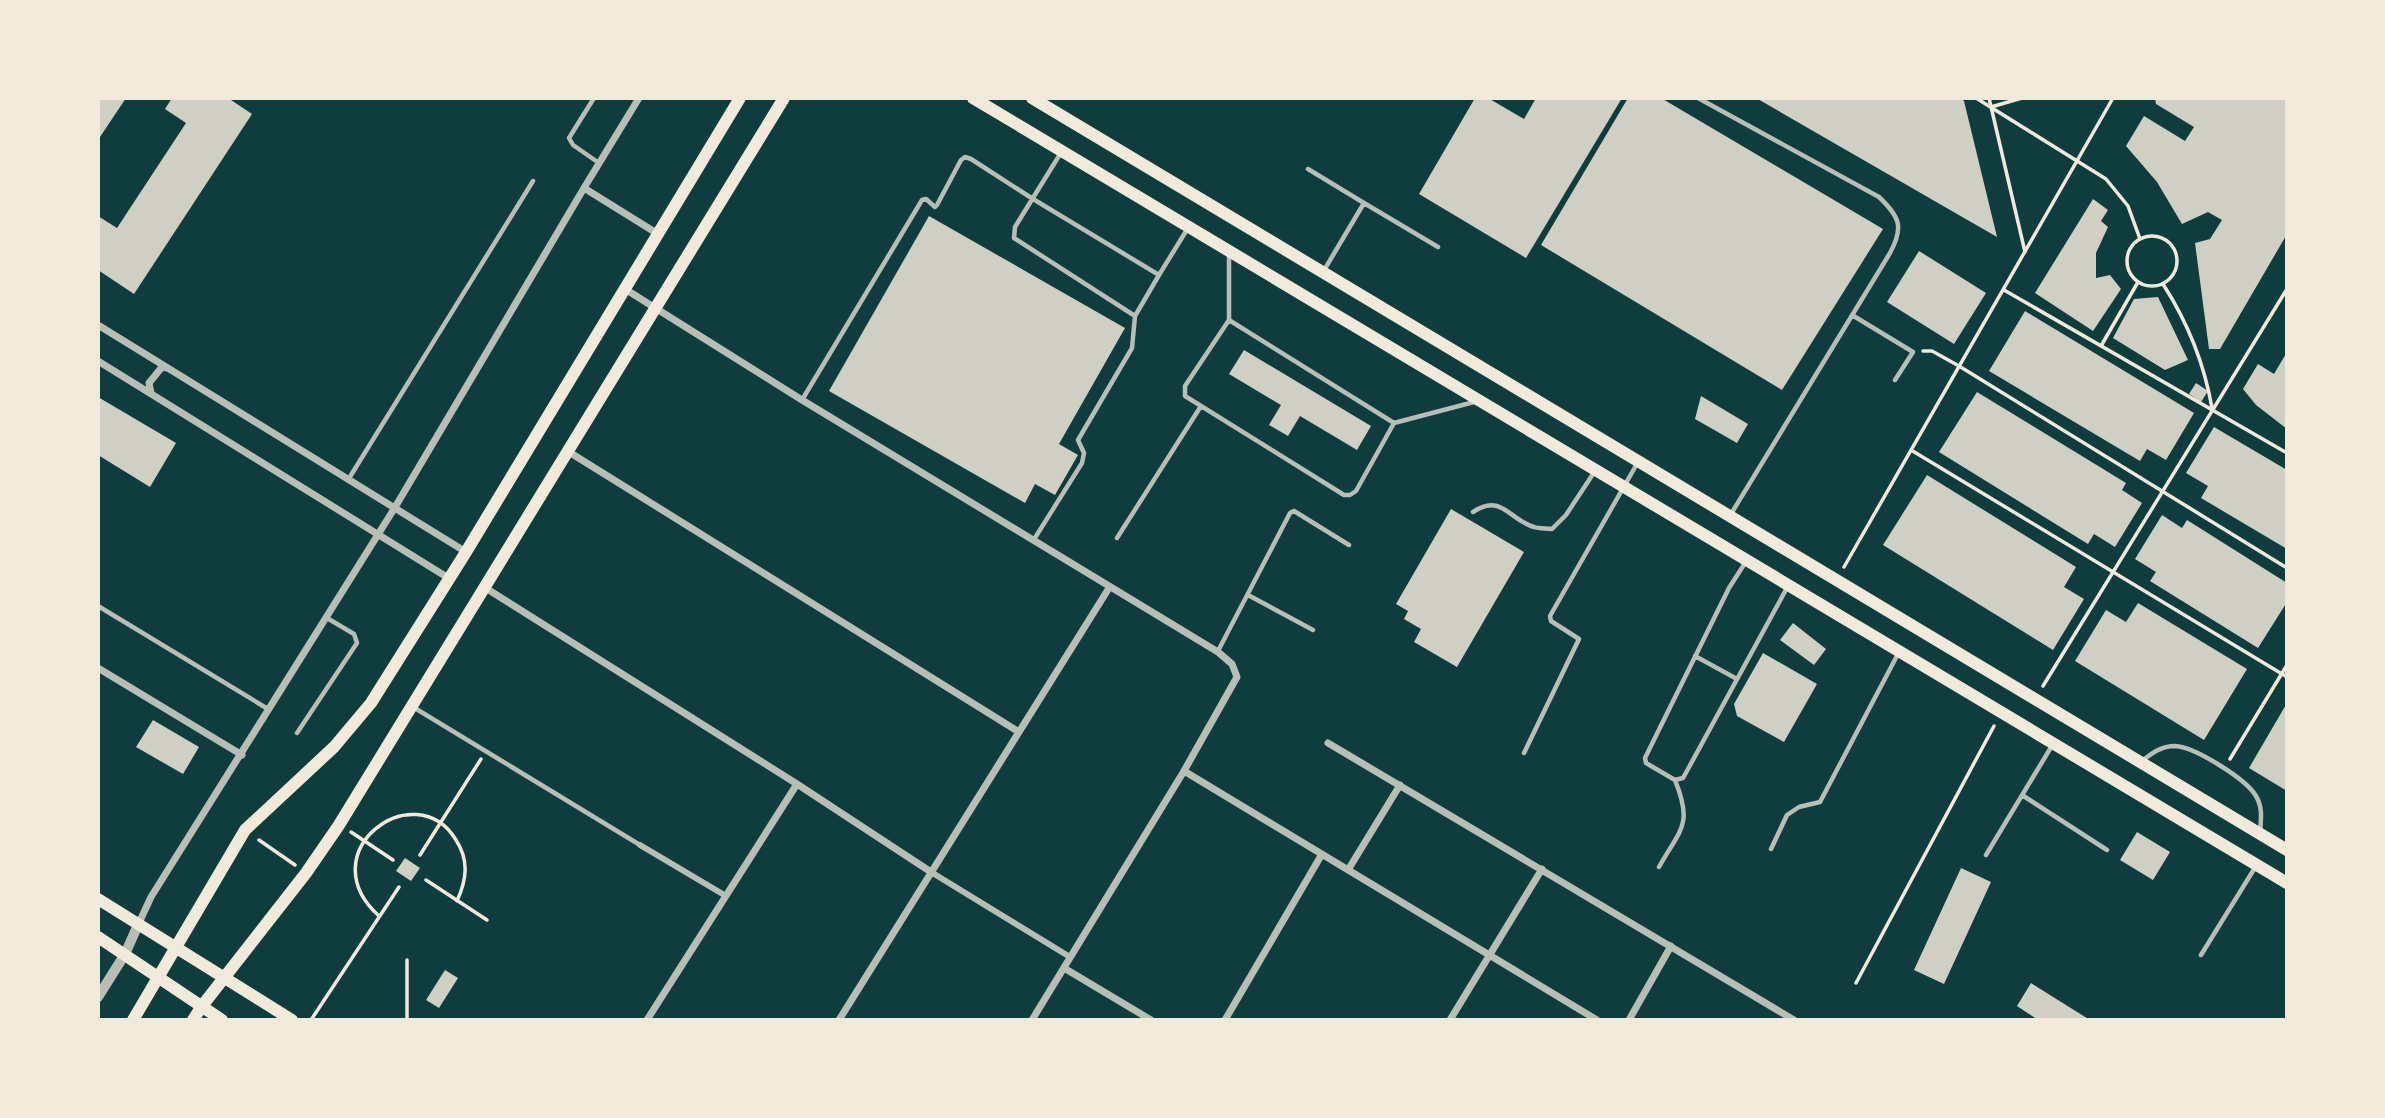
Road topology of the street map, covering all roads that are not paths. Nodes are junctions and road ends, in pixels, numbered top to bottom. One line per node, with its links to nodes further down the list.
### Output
1 (594, 98): 9 (lane)
2 (639, 98): 9 (street)
3 (740, 98): 16 (main road)
4 (784, 98): 22 (main road)
5 (973, 98): 8 (main road)
6 (1031, 98): 19 (main road)
7 (1698, 98): 23 (lane)
8 (1062, 151): 13 (lane); 15 (main road)
9 (599, 163): 12 (street)
10 (1307, 169): 14 (lane)
11 (533, 181): 38 (lane)
12 (584, 188): 16 (street); 40 (street)
13 (1033, 199): 20 (lane); 24 (lane); 31 (lane)
14 (1364, 203): 17 (lane); 19 (lane)
15 (1189, 227): 18 (main road); 20 (lane)
16 (659, 233): 21 (main road)
17 (1438, 247)
18 (1229, 251): 25 (lane); 32 (main road)
19 (1322, 272): 36 (main road)
20 (1159, 275): 24 (lane)
21 (625, 289): 22 (street); 47 (main road)
22 (655, 309): 31 (street); 35 (main road)
23 (1852, 315): 29 (lane); 42 (lane)
24 (1135, 316): 45 (lane)
25 (1230, 320): 33 (lane); 34 (lane)
26 (98, 325): 28 (street)
27 (98, 361): 30 (street)
28 (169, 369): 30 (street); 38 (street)
29 (1895, 380)
30 (151, 394): 43 (street)
31 (802, 401): 45 (street)
32 (1480, 401): 34 (lane); 37 (main road)
33 (1201, 406): 34 (lane); 44 (lane)
34 (1394, 423)
35 (569, 452): 51 (main road); 64 (street)
36 (1638, 461): 39 (lane); 42 (main road)
37 (1595, 470): 39 (main road); 41 (lane)
38 (348, 480): 40 (street)
39 (1623, 486): 48 (main road); 68 (lane)
40 (394, 509): 43 (street); 47 (street)
41 (1473, 512)
42 (1730, 516): 70 (main road)
43 (378, 535): 49 (street); 55 (street)
44 (1117, 538)
45 (1033, 541): 52 (street)
46 (1349, 545): 53 (lane)
47 (466, 552): 49 (main road)
48 (1747, 561): 50 (main road); 59 (lane)
49 (450, 579): 94 (main road)
50 (1788, 585): 57 (main road); 61 (lane)
51 (484, 587): 62 (main road); 73 (street)
52 (1109, 588): 58 (street); 64 (street)
53 (1248, 595): 56 (lane); 58 (lane)
54 (98, 606): 63 (lane)
55 (327, 618): 63 (street); 65 (lane)
56 (1313, 630)
57 (1899, 651): 67 (main road); 78 (lane)
58 (1218, 652): 71 (street)
59 (1695, 656): 61 (lane); 72 (lane)
60 (98, 668): 69 (street)
61 (1738, 679): 72 (lane)
62 (412, 706): 77 (lane); 101 (main road)
63 (270, 710): 69 (street)
64 (1019, 732): 87 (street)
65 (297, 733)
66 (1328, 743): 74 (street)
67 (2054, 744): 75 (lane); 83 (main road)
68 (1524, 753)
69 (242, 755): 91 (street)
70 (2141, 762): 76 (main road); 76 (lane)
71 (1184, 771): 81 (street); 98 (street)
72 (1675, 780): 84 (lane)
73 (797, 784): 87 (street); 89 (street)
74 (1400, 785): 85 (street); 86 (street)
75 (2022, 795): 79 (lane); 82 (lane)
76 (2260, 834): 80 (main road)
77 (640, 845): 89 (street)
78 (1771, 849)
79 (2107, 850)
80 (2287, 850)
81 (1322, 854): 86 (street); 112 (street)
82 (1986, 855)
83 (2256, 865): 88 (main road); 97 (lane)
84 (1659, 867)
85 (1542, 869): 93 (street); 96 (street)
86 (1348, 870): 96 (street)
87 (931, 872): 98 (street); 109 (street)
88 (2287, 883)
89 (726, 897): 108 (street)
90 (98, 899): 91 (main road)
91 (138, 925): 94 (main road); 95 (street)
92 (98, 937): 95 (main road)
93 (1671, 946): 115 (street); 116 (street)
94 (177, 948): 100 (main road); 101 (main road)
95 (125, 954): 100 (main road); 102 (street)
96 (1490, 955): 113 (street); 114 (street)
97 (2201, 955)
98 (1070, 957): 99 (street)
99 (1064, 968): 110 (street); 111 (street)
100 (159, 977): 103 (main road); 104 (main road)
101 (224, 978): 103 (main road); 107 (main road)
102 (98, 997)
103 (202, 1006): 105 (main road); 106 (main road)
104 (133, 1020)
105 (193, 1020)
106 (222, 1020)
107 (292, 1020)
108 (647, 1020)
109 (839, 1020)
110 (1032, 1020)
111 (1151, 1020)
112 (1225, 1020)
113 (1450, 1020)
114 (1597, 1020)
115 (1629, 1020)
116 (1794, 1020)

